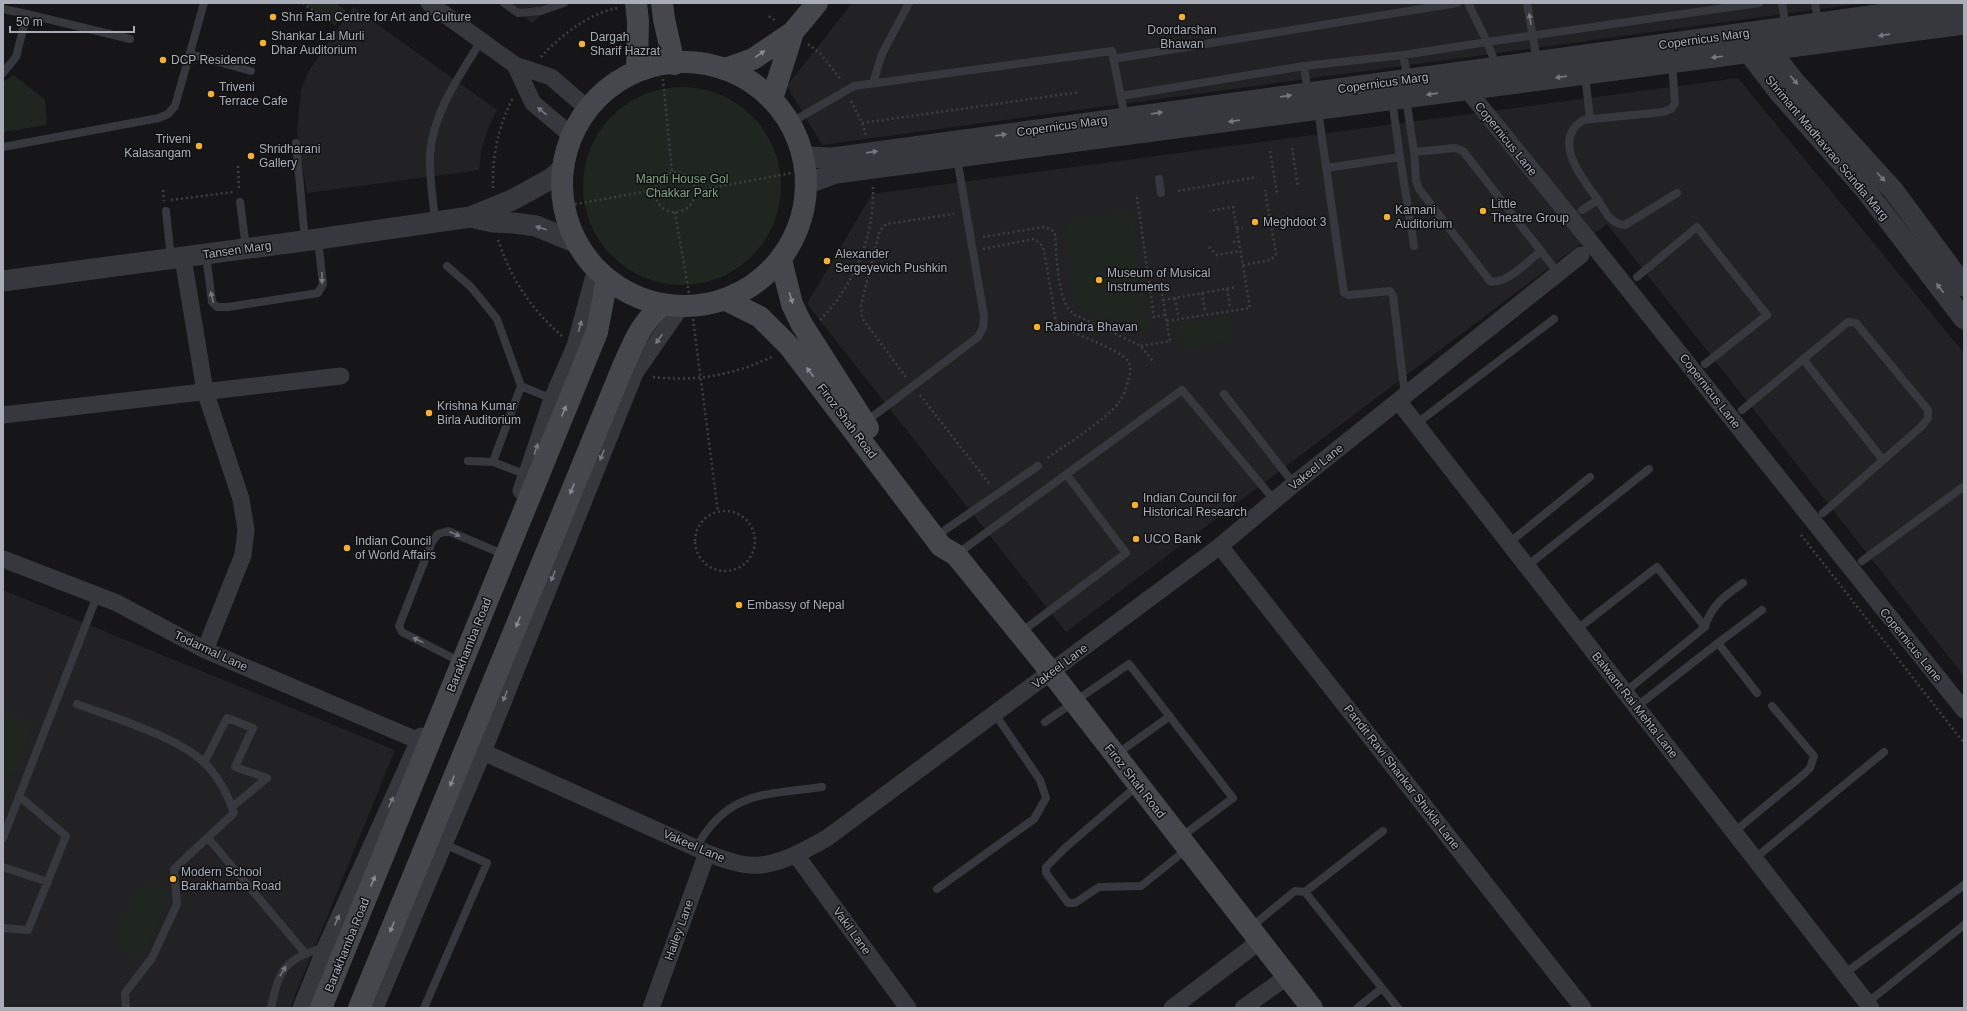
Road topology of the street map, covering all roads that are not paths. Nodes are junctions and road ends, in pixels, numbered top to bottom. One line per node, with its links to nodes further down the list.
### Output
1 (204, 3): 27 (lane)
2 (429, 3): 24 (street)
3 (504, 3): 4 (lane)
4 (564, 3)
5 (662, 3): 32 (main road)
6 (817, 3): 21 (main road)
7 (909, 3): 42 (lane)
8 (1457, 3): 29 (lane)
9 (1468, 3): 26 (lane)
10 (1527, 3): 22 (lane, one-way to 10)
11 (1759, 3): 22 (lane)
12 (1782, 3): 25 (lane)
13 (1815, 3): 19 (lane)
14 (1964, 3): 18 (street, Copernicus Marg)
15 (636, 4): 37 (main road)
16 (3, 9): 17 (lane)
17 (27, 14): 23 (lane); 39 (lane)
18 (1915, 20): 19 (street, Copernicus Marg); 20 (street, Copernicus Marg); 25 (street, Copernicus Marg, one-way to 25)
19 (1818, 23): 25 (street, Copernicus Marg)
20 (1964, 24)
21 (792, 32): 35 (main road, one-way to 21); 45 (main road)
22 (1533, 35): 26 (lane); 30 (lane)
23 (130, 39)
24 (481, 40): 38 (street); 69 (lane)
25 (1772, 40): 30 (street, Copernicus Marg); 31 (street, Copernicus Marg, one-way to 31); 84 (street, Shrimant Madhavrao Scindia Marg, one-way to 84); 88 (street, Shrimant Madhavrao Scindia Marg, one-way to 25)
26 (1487, 42): 28 (lane); 34 (lane)
27 (190, 54): 36 (lane); 53 (lane)
28 (1403, 55): 33 (lane); 43 (lane)
29 (1114, 60): 42 (lane); 44 (lane)
30 (1537, 62): 34 (street, Copernicus Marg)
31 (1672, 63): 40 (street, Copernicus Marg); 49 (lane)
32 (668, 64): 35 (main road); 37 (main road)
33 (1304, 66): 44 (lane); 46 (lane)
34 (1497, 67): 41 (street, Copernicus Marg)
35 (725, 69): 45 (main road)
36 (252, 71)
37 (637, 71): 47 (main road)
38 (523, 72): 47 (street); 51 (street, one-way to 38)
39 (3, 73)
40 (1585, 74): 41 (street, Copernicus Marg, one-way to 41); 49 (lane)
41 (1460, 81): 43 (street, Copernicus Marg); 137 (street, Copernicus Lane)
42 (872, 83): 50 (lane)
43 (1402, 92): 46 (street, Copernicus Marg); 54 (lane); 55 (lane)
44 (1121, 96): 48 (lane)
45 (772, 99): 50 (main road)
46 (1313, 101): 48 (street, Copernicus Marg, one-way to 46); 56 (street, Copernicus Marg, one-way to 56); 59 (lane)
47 (588, 109): 51 (main road)
48 (1125, 118): 57 (street, Copernicus Marg, one-way to 48)
49 (1590, 119): 64 (lane)
50 (790, 123): 60 (main road)
51 (572, 136): 58 (main road)
52 (296, 143): 70 (lane)
53 (3, 147)
54 (1414, 152): 74 (lane); 74 (lane)
55 (1400, 157): 59 (lane); 72 (lane)
56 (957, 158): 57 (street, Copernicus Marg); 100 (lane)
57 (872, 161): 60 (street, Copernicus Marg)
58 (564, 167): 68 (street); 71 (main road)
59 (1326, 168): 96 (lane)
60 (805, 170): 78 (main road)
61 (1159, 180): 62 (lane)
62 (1161, 193)
63 (1677, 193): 64 (lane)
64 (1598, 200): 66 (lane)
65 (240, 202): 73 (lane)
66 (1582, 210)
67 (166, 211): 77 (lane)
68 (493, 214): 69 (street, Tansen Marg); 71 (street, Tansen Marg, one-way to 68)
69 (435, 222): 70 (street, Tansen Marg)
70 (312, 240): 73 (street, Tansen Marg); 75 (lane, one-way to 75)
71 (577, 243): 81 (main road)
72 (1414, 246)
73 (246, 249): 75 (street, Tansen Marg)
74 (1541, 251): 80 (lane)
75 (206, 255): 77 (street, Tansen Marg)
76 (1581, 255): 80 (street, Vakeel Lane)
77 (177, 258): 83 (street, Tansen Marg); 93 (street)
78 (780, 260): 85 (main road); 100 (main road, Firoz Shah Road, one-way to 100)
79 (447, 266): 92 (lane)
80 (1558, 273): 96 (street, Vakeel Lane)
81 (602, 274): 86 (main road); 95 (street, one-way to 81); 172 (main road, Barakhamba Road, one-way to 81)
82 (1636, 277): 90 (lane)
83 (3, 281)
84 (1964, 286)
85 (726, 300): 86 (main road); 100 (main road, Firoz Shah Road, one-way to 85)
86 (678, 306): 142 (street, one-way to 142); 173 (main road, one-way to 173)
87 (1554, 319): 99 (lane)
88 (1964, 319)
89 (1803, 359): 97 (lane); 101 (lane); 101 (lane)
90 (1705, 364)
91 (341, 376): 93 (street)
92 (521, 386): 95 (lane); 103 (lane)
93 (204, 390): 98 (street); 128 (street)
94 (1224, 394): 109 (lane)
95 (552, 399): 106 (street, one-way to 95)
96 (1402, 399): 99 (street, Balwant Rai Mehta Lane); 109 (street, Vakeel Lane)
97 (1742, 410)
98 (3, 414)
99 (1416, 424): 114 (street, Balwant Rai Mehta Lane)
100 (859, 427): 113 (main road, Firoz Shah Road); 117 (main road, Firoz Shah Road)
101 (1883, 460): 112 (lane)
102 (468, 461): 103 (lane)
103 (493, 462): 106 (lane)
104 (1038, 466): 113 (lane)
105 (1649, 469): 120 (lane)
106 (527, 475): 116 (street)
107 (1067, 475): 111 (lane); 117 (lane); 126 (lane)
108 (1590, 477): 114 (lane)
109 (1294, 484): 111 (street, Vakeel Lane)
110 (1963, 487): 119 (lane)
111 (1275, 501): 115 (street, Vakeel Lane)
112 (1823, 513)
113 (945, 530): 117 (main road, Firoz Shah Road)
114 (1509, 544): 120 (street, Balwant Rai Mehta Lane)
115 (1220, 546): 130 (street, Vakeel Lane); 186 (street, Pandit Ravi Shankar Shukla Lane)
116 (498, 552): 129 (street); 129 (lane, one-way to 116)
117 (956, 555): 126 (main road, Firoz Shah Road)
118 (3, 560): 122 (street, Todarmal Lane)
119 (1862, 561)
120 (1527, 566): 125 (street, Balwant Rai Mehta Lane)
121 (1743, 583): 124 (lane)
122 (97, 596): 128 (street, Todarmal Lane); 148 (lane)
123 (1762, 610): 127 (lane)
124 (1705, 627): 125 (lane); 131 (lane)
125 (1576, 630): 131 (street, Balwant Rai Mehta Lane)
126 (1019, 633): 130 (main road, Firoz Shah Road)
127 (1718, 643): 132 (lane); 136 (lane)
128 (205, 650): 141 (street, Todarmal Lane)
129 (453, 658): 141 (street)
130 (1051, 672): 133 (main road, Firoz Shah Road); 138 (street, Vakeel Lane)
131 (1624, 692): 136 (street, Balwant Rai Mehta Lane)
132 (1757, 694)
133 (1073, 702): 139 (lane); 140 (lane); 144 (main road, Firoz Shah Road)
134 (77, 704): 145 (lane)
135 (1772, 706): 151 (lane)
136 (1636, 707): 151 (street, Balwant Rai Mehta Lane)
137 (1964, 710)
138 (995, 714): 157 (street, Vakeel Lane); 162 (lane)
139 (1170, 716): 144 (lane); 154 (lane)
140 (1045, 722)
141 (419, 741): 167 (street, one-way to 141)
142 (483, 752): 155 (street); 156 (street, Vakeel Lane)
143 (1884, 752): 158 (lane)
144 (1115, 755): 146 (main road, Firoz Shah Road)
145 (204, 763): 149 (lane); 149 (lane)
146 (1138, 785): 154 (main road, Firoz Shah Road); 154 (lane)
147 (822, 787): 156 (lane)
148 (19, 796): 152 (lane); 160 (lane)
149 (232, 807): 153 (lane)
150 (1383, 831): 163 (lane)
151 (1734, 832): 158 (street, Balwant Rai Mehta Lane)
152 (3, 838)
153 (208, 838): 168 (lane); 175 (lane)
154 (1183, 843): 166 (main road, Firoz Shah Road)
155 (444, 844): 173 (street); 178 (lane)
156 (701, 850): 157 (street, Vakeel Lane); 179 (street, Hailey Lane)
157 (796, 855): 180 (street, Vakil Lane)
158 (1754, 859): 169 (street, Balwant Rai Mehta Lane)
159 (3, 867): 160 (lane)
160 (48, 882): 165 (lane)
161 (1964, 885): 169 (lane)
162 (937, 889)
163 (1305, 892): 166 (lane); 171 (lane)
164 (1964, 925): 174 (lane)
165 (3, 928)
166 (1255, 934): 170 (main road, Firoz Shah Road); 181 (street)
167 (326, 946): 168 (lane); 172 (street)
168 (306, 953): 176 (lane, one-way to 168)
169 (1844, 974): 174 (street, Balwant Rai Mehta Lane)
170 (1288, 976): 182 (street); 183 (main road, Firoz Shah Road)
171 (1382, 988): 184 (lane); 185 (lane)
172 (320, 994): 177 (street)
173 (371, 1005)
174 (1869, 1005)
175 (126, 1008)
176 (271, 1008)
177 (301, 1008)
178 (424, 1008)
179 (651, 1008)
180 (908, 1008)
181 (1172, 1008)
182 (1243, 1008)
183 (1312, 1008)
184 (1357, 1008)
185 (1398, 1008)
186 (1584, 1008)

